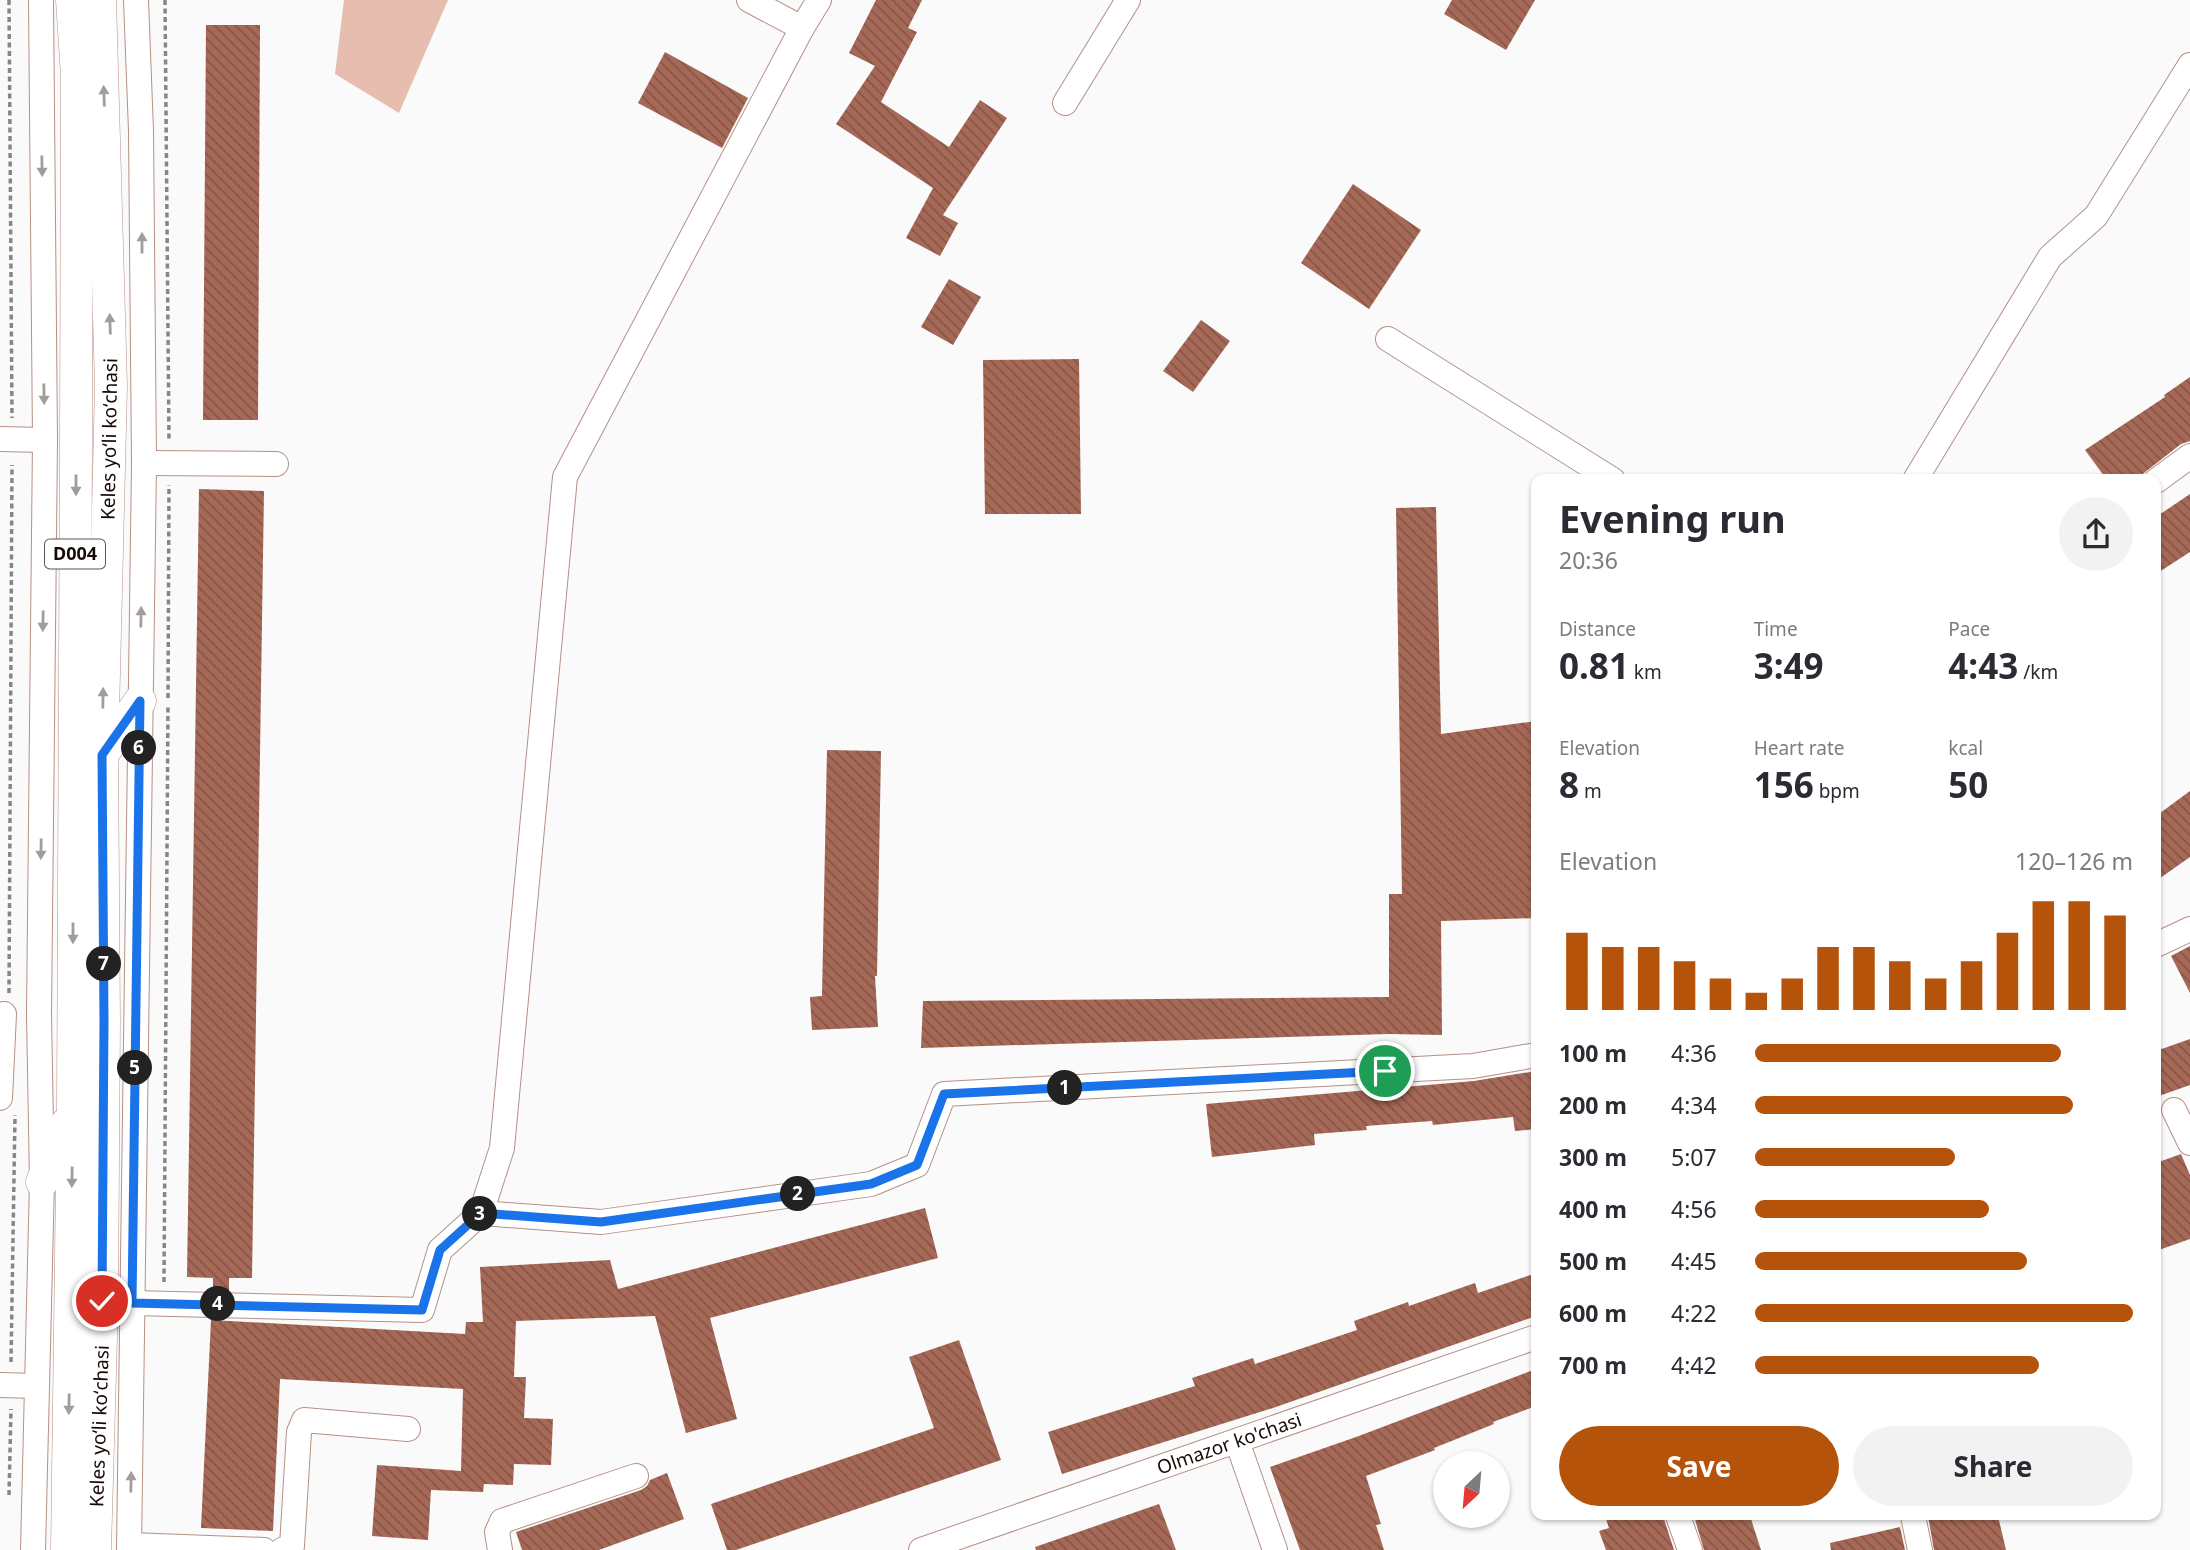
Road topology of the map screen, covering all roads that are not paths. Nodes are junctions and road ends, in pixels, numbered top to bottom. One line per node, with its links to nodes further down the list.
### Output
1 (41, 0): 13 (street, one-way to 13)
2 (72, 0): 28 (main road, Keles yoʻli koʻchasi / D004, one-way to 28)
3 (100, 0): 21 (main road, Keles yoʻli koʻchasi / D004, one-way to 3)
4 (136, 0): 15 (street, Keles yoʻli koʻchasi, one-way to 4)
5 (749, 0): 8 (street)
6 (819, 0): 8 (street)
7 (1128, 0): 10 (street)
8 (802, 28): 32 (street)
9 (2190, 65): 18 (street)
10 (1065, 103)
11 (1388, 339): 17 (street)
12 (6, 431): 13 (street)
13 (45, 440): 25 (street, one-way to 25)
14 (2190, 456): 19 (street)
15 (144, 463): 16 (street); 20 (street, Keles yoʻli koʻchasi, one-way to 15)
16 (276, 464)
17 (1604, 474)
18 (1919, 474)
19 (2161, 477)
20 (140, 701): 21 (main road); 33 (street, Keles yoʻli koʻchasi)
21 (102, 755): 45 (main road, Keles yoʻli koʻchasi / D004)
22 (2190, 929): 23 (street)
23 (2161, 943)
24 (4, 1010): 25 (street); 27 (street)
25 (39, 1014): 31 (street)
26 (1531, 1056): 32 (street)
27 (7, 1100)
28 (73, 1108): 31 (main road); 44 (main road, Keles yoʻli koʻchasi / D004, one-way to 44)
29 (2173, 1110): 30 (street)
30 (2190, 1143)
31 (42, 1182): 36 (street)
32 (481, 1213): 33 (street)
33 (132, 1303): 42 (street, Keles yoʻli koʻchasi, one-way to 33)
34 (1531, 1339): 38 (street, Olmazor ko'chasi)
35 (5, 1385): 36 (street)
36 (36, 1386): 43 (street)
37 (408, 1429): 47 (street)
38 (1237, 1441): 49 (street, Olmazor ko'chasi); 50 (street)
39 (636, 1475): 48 (street)
40 (1679, 1520): 51 (street)
41 (1914, 1520): 52 (street)
42 (130, 1548): 46 (street)
43 (33, 1550)
44 (67, 1550)
45 (95, 1550)
46 (264, 1550)
47 (282, 1550)
48 (500, 1550)
49 (921, 1550)
50 (1275, 1550)
51 (1690, 1550)
52 (1920, 1550)

